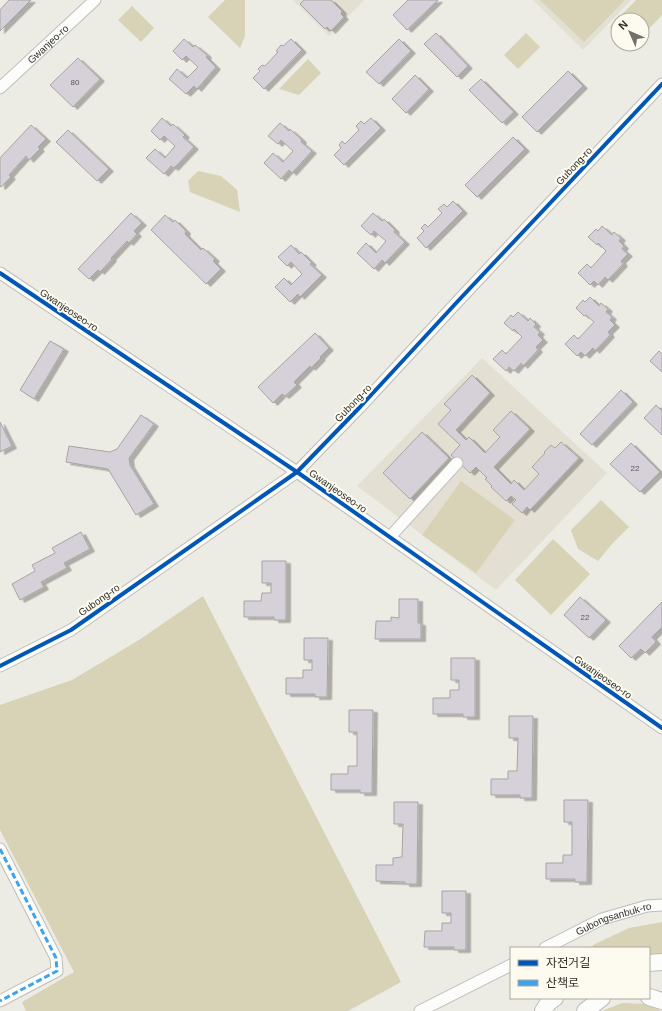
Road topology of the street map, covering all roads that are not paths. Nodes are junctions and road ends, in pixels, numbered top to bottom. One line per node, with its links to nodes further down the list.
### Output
1 (95, 0): 3 (street, Gwanjeo-ro)
2 (662, 84): 6 (street, Gubong-ro)
3 (0, 88)
4 (0, 273): 6 (street, Gwanjeoseo-ro)
5 (457, 463): 7 (street)
6 (296, 472): 7 (street, Gwanjeoseo-ro); 8 (street, Gubong-ro)
7 (390, 537): 9 (street, Gwanjeoseo-ro)
8 (0, 666)
9 (662, 728)
10 (0, 849): 20 (street)
11 (662, 905): 12 (street, Gubongsanbuk-ro)
12 (547, 947)
13 (662, 962): 14 (highway)
14 (650, 963)
15 (510, 966): 21 (street)
16 (650, 997): 19 (highway)
17 (554, 999): 23 (highway)
18 (601, 999): 24 (highway)
19 (662, 1000)
20 (0, 1001)
21 (432, 1008): 22 (street)
22 (420, 1011)
23 (543, 1011)
24 (585, 1011)

